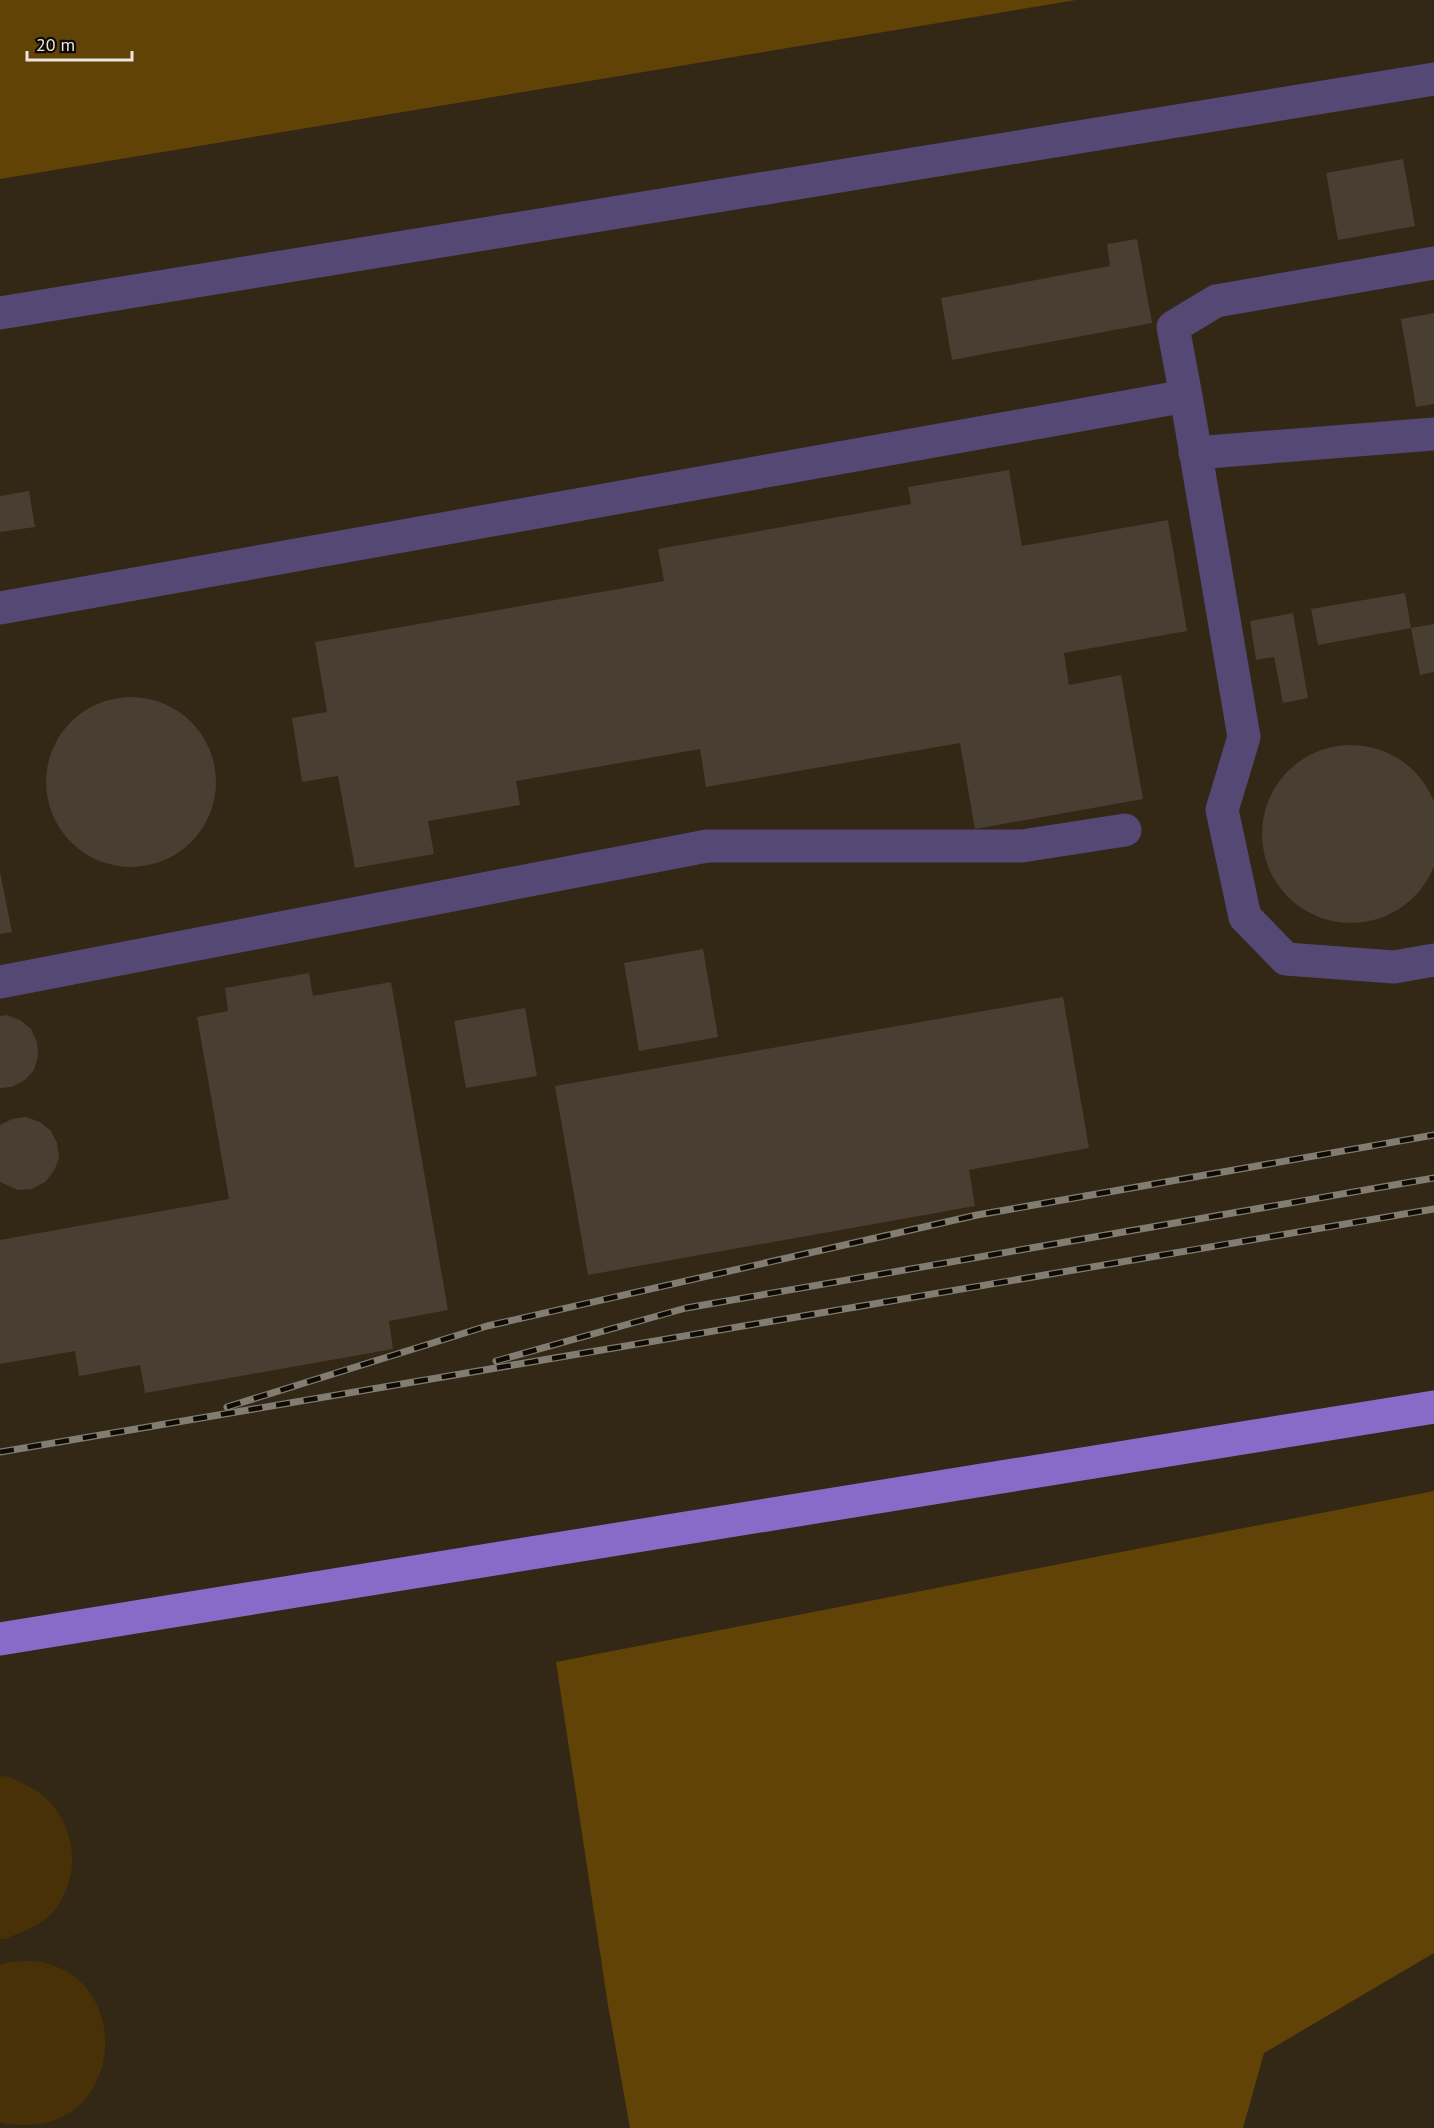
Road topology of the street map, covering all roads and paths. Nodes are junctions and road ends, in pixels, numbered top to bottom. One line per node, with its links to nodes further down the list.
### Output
1 (1434, 79): 3 (street)
2 (1434, 264): 4 (street)
3 (0, 313)
4 (1185, 396): 6 (street); 7 (street)
5 (1434, 434): 6 (street)
6 (1195, 453): 9 (street)
7 (0, 608)
8 (1125, 830): 10 (street)
9 (1434, 960)
10 (0, 982)
11 (1434, 1407): 12 (main road)
12 (0, 1639)

